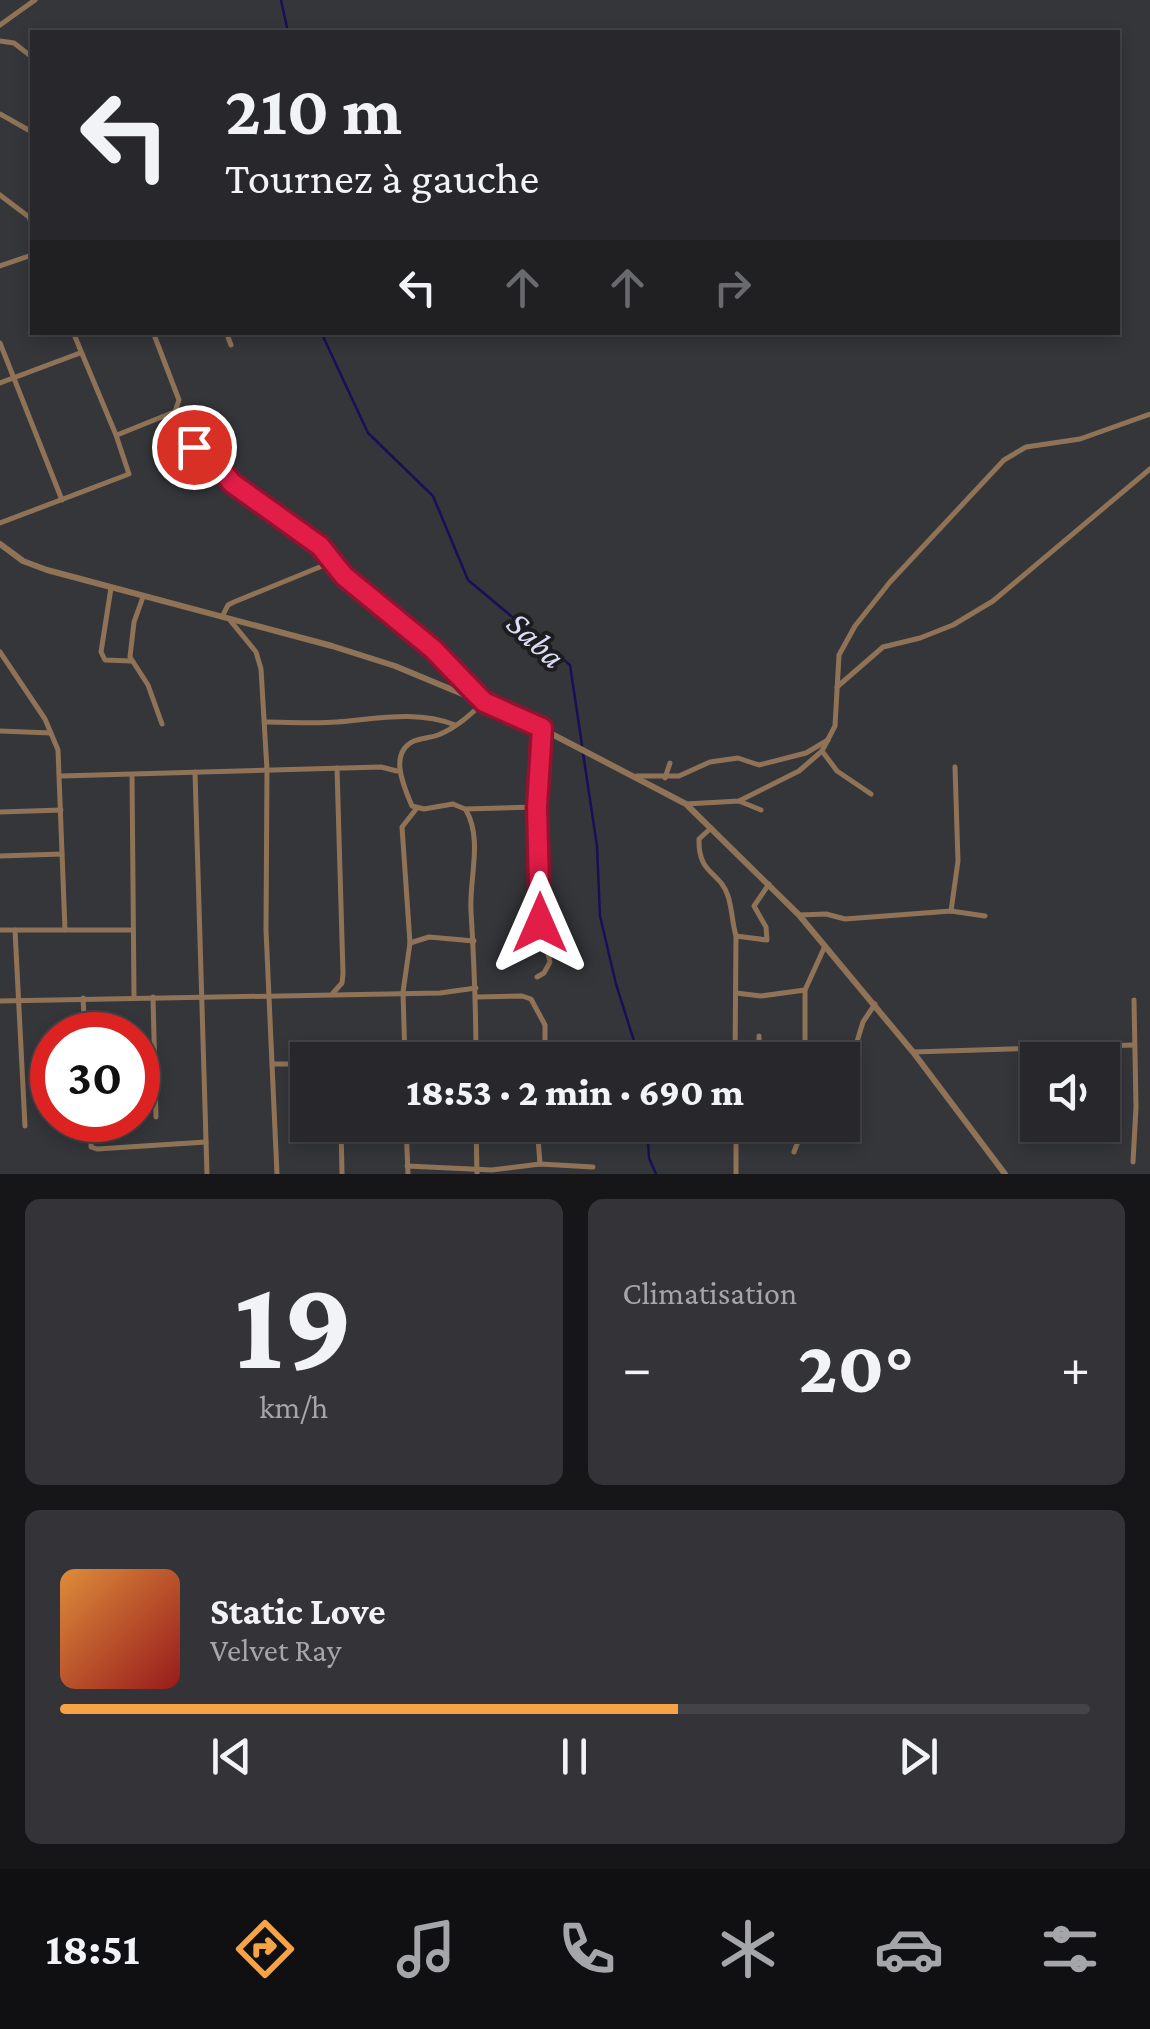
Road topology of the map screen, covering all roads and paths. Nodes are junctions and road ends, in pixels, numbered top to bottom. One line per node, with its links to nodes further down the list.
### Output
1 (35, 0): 2 (street)
2 (0, 25)
3 (0, 41): 4 (street)
4 (30, 55)
5 (0, 114): 6 (street)
6 (30, 131)
7 (0, 195): 9 (street)
8 (30, 213): 9 (street)
9 (29, 217): 10 (street)
10 (30, 220)
11 (30, 256): 12 (street)
12 (0, 266)
13 (74, 335): 18 (street)
14 (154, 335): 21 (street)
15 (227, 335): 17 (street)
16 (0, 343): 19 (street)
17 (231, 346)
18 (80, 353): 19 (street); 23 (street)
19 (12, 379): 20 (street); 25 (street)
20 (0, 383)
21 (174, 412): 23 (street); 28 (street)
22 (1150, 414): 34 (street)
23 (116, 435): 25 (street)
24 (1150, 469): 34 (street)
25 (62, 500): 26 (street)
26 (0, 523)
27 (0, 544): 29 (street)
28 (332, 562): 31 (street); 35 (street)
29 (111, 588): 30 (street); 33 (street)
30 (143, 597): 31 (street); 33 (street)
31 (226, 618): 35 (street); 36 (street)
32 (0, 652): 41 (street)
33 (131, 661): 37 (street)
34 (835, 689): 42 (street)
35 (484, 702): 38 (street); 39 (street)
36 (265, 722): 38 (street); 47 (street)
37 (162, 724)
38 (455, 726): 49 (street)
39 (542, 728): 52 (street); 57 (street)
40 (0, 731): 41 (street)
41 (51, 733): 50 (street)
42 (830, 738): 43 (street); 53 (street)
43 (822, 752): 54 (street); 55 (street)
44 (670, 763): 53 (street)
45 (955, 767): 67 (street)
46 (337, 768): 47 (street); 49 (street); 84 (street)
47 (267, 770): 48 (street); 83 (street)
48 (195, 772): 51 (street); 87 (street)
49 (398, 772): 58 (street)
50 (61, 776): 51 (street); 60 (street)
51 (132, 776): 73 (street)
52 (637, 776): 53 (street); 56 (street)
53 (665, 778)
54 (871, 794)
55 (739, 801): 56 (street); 61 (street)
56 (686, 804): 63 (street)
57 (537, 807): 59 (street); 78 (street)
58 (417, 808): 59 (street); 76 (street)
59 (465, 809): 75 (street)
60 (61, 810): 62 (street); 64 (street)
61 (761, 810)
62 (0, 812)
63 (711, 828): 66 (street); 74 (street)
64 (62, 854): 65 (street); 72 (street)
65 (0, 856)
66 (769, 884): 68 (street); 74 (street)
67 (951, 911): 68 (street); 69 (street)
68 (800, 915): 77 (street)
69 (984, 916)
70 (0, 930): 71 (street)
71 (16, 930): 72 (street); 90 (street)
72 (66, 930): 73 (street)
73 (133, 930): 85 (street)
74 (736, 936): 82 (street)
75 (474, 941): 76 (street); 79 (street)
76 (410, 943): 81 (street)
77 (825, 946): 80 (street); 93 (street)
78 (538, 978)
79 (476, 988): 81 (street); 88 (street)
80 (805, 990): 82 (street); 102 (street)
81 (404, 992): 84 (street); 97 (street)
82 (736, 992): 100 (street)
83 (268, 995): 84 (street); 87 (street); 106 (street)
84 (331, 995)
85 (134, 996): 86 (street); 89 (street)
86 (152, 996): 87 (street); 95 (street)
87 (203, 996): 110 (street)
88 (476, 997): 98 (street); 99 (street)
89 (82, 998): 90 (street); 94 (street)
90 (20, 1000): 92 (street); 108 (street)
91 (1134, 1000): 104 (street)
92 (0, 1001)
93 (874, 1004): 103 (street); 105 (street)
94 (83, 1012)
95 (153, 1012)
96 (759, 1036): 101 (street)
97 (405, 1042)
98 (476, 1042)
99 (546, 1042)
100 (734, 1042)
101 (759, 1042)
102 (804, 1042)
103 (857, 1042)
104 (1134, 1046): 105 (street); 118 (street)
105 (913, 1052): 127 (street)
106 (272, 1064): 107 (street); 124 (street)
107 (290, 1064)
108 (25, 1126)
109 (92, 1142): 110 (street)
110 (206, 1142): 123 (street)
111 (341, 1142): 125 (street)
112 (407, 1142): 121 (street)
113 (476, 1142): 122 (street)
114 (538, 1142): 119 (street)
115 (736, 1142): 126 (street)
116 (796, 1142): 117 (street)
117 (794, 1152)
118 (1133, 1162)
119 (540, 1164): 120 (street); 122 (street)
120 (593, 1167)
121 (408, 1170): 122 (street)
122 (476, 1170)
123 (207, 1174)
124 (277, 1174)
125 (342, 1174)
126 (736, 1174)
127 (1005, 1174)

